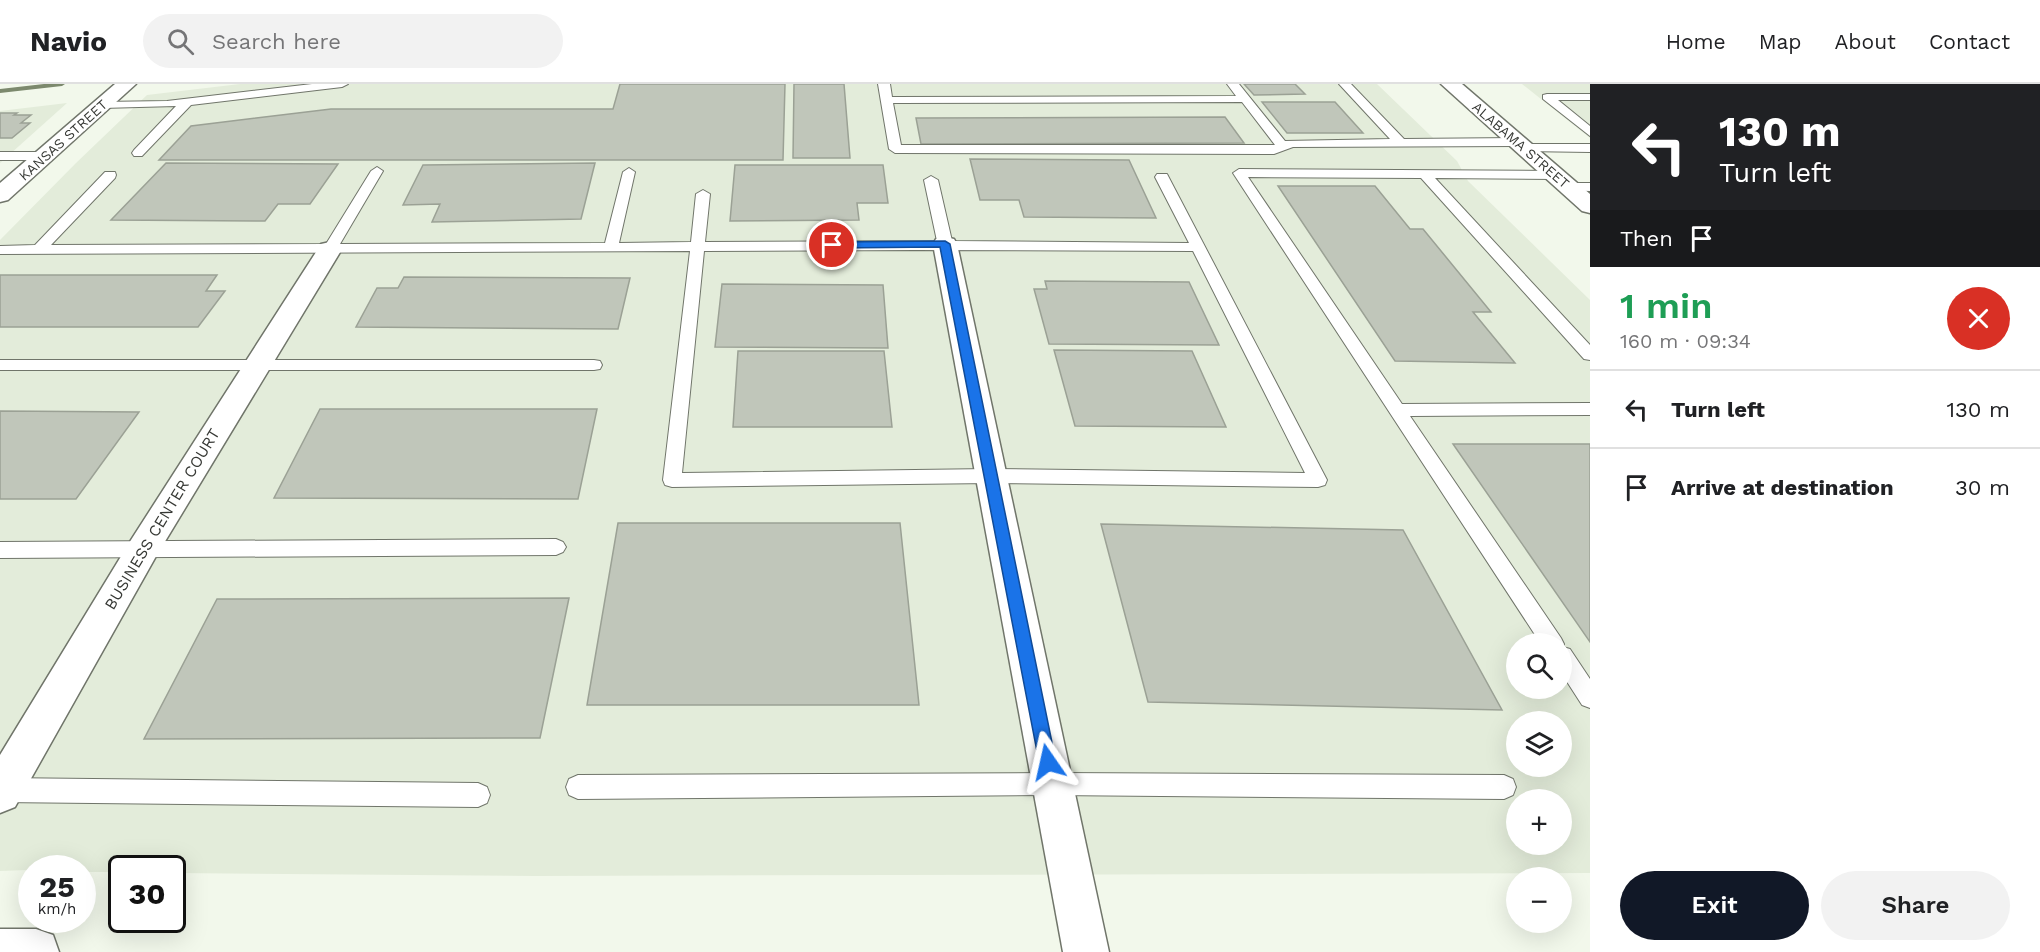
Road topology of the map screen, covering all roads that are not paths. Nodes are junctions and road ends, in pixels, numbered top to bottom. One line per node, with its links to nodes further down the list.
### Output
1 (342, 84): 10 (lane)
2 (884, 84): 9 (lane)
3 (1233, 84): 8 (lane)
4 (1345, 84): 13 (lane)
5 (1451, 84): 14 (street, ALABAMA STREET)
6 (123, 87): 11 (street, KANSAS STREET)
7 (1590, 97): 12 (lane)
8 (1245, 99): 9 (lane); 15 (lane)
9 (887, 100): 15 (lane)
10 (187, 102): 11 (lane); 17 (lane)
11 (102, 105): 19 (street, KANSAS STREET)
12 (1590, 132)
13 (1400, 142): 14 (lane); 15 (lane)
14 (1521, 145): 16 (lane); 26 (street, ALABAMA STREET)
15 (1282, 146)
16 (1590, 148)
17 (138, 153)
18 (0, 156): 19 (lane)
19 (44, 156): 29 (street, KANSAS STREET)
20 (377, 171): 35 (lane)
21 (629, 172): 33 (lane)
22 (1424, 174): 26 (lane); 38 (lane); 43 (lane)
23 (111, 175): 37 (lane)
24 (1162, 177): 34 (lane)
25 (931, 180): 31 (lane)
26 (1562, 181): 27 (lane); 30 (street, ALABAMA STREET)
27 (1590, 187)
28 (703, 194): 32 (lane)
29 (0, 195)
30 (1590, 206)
31 (945, 244): 32 (lane); 34 (lane); 44 (street)
32 (697, 246): 33 (lane); 44 (lane)
33 (611, 247): 35 (lane)
34 (1198, 247): 44 (lane)
35 (330, 249): 37 (lane); 41 (street, BUSINESS CENTER COURT)
36 (0, 250): 37 (lane)
37 (38, 250)
38 (1590, 355)
39 (594, 364): 41 (lane)
40 (0, 365): 41 (lane)
41 (256, 366): 46 (street, BUSINESS CENTER COURT)
42 (1590, 409): 43 (lane)
43 (1397, 410): 48 (lane)
44 (991, 476): 51 (street)
45 (556, 547): 46 (lane)
46 (143, 549): 47 (lane); 54 (street, BUSINESS CENTER COURT)
47 (0, 550)
48 (1546, 633)
49 (1572, 671): 50 (lane)
50 (1590, 698)
51 (1052, 784): 52 (lane); 53 (lane); 58 (street)
52 (578, 787)
53 (1504, 787)
54 (0, 791): 55 (lane)
55 (478, 795)
56 (0, 952): 57 (street)
57 (36, 952)
58 (1086, 952)

